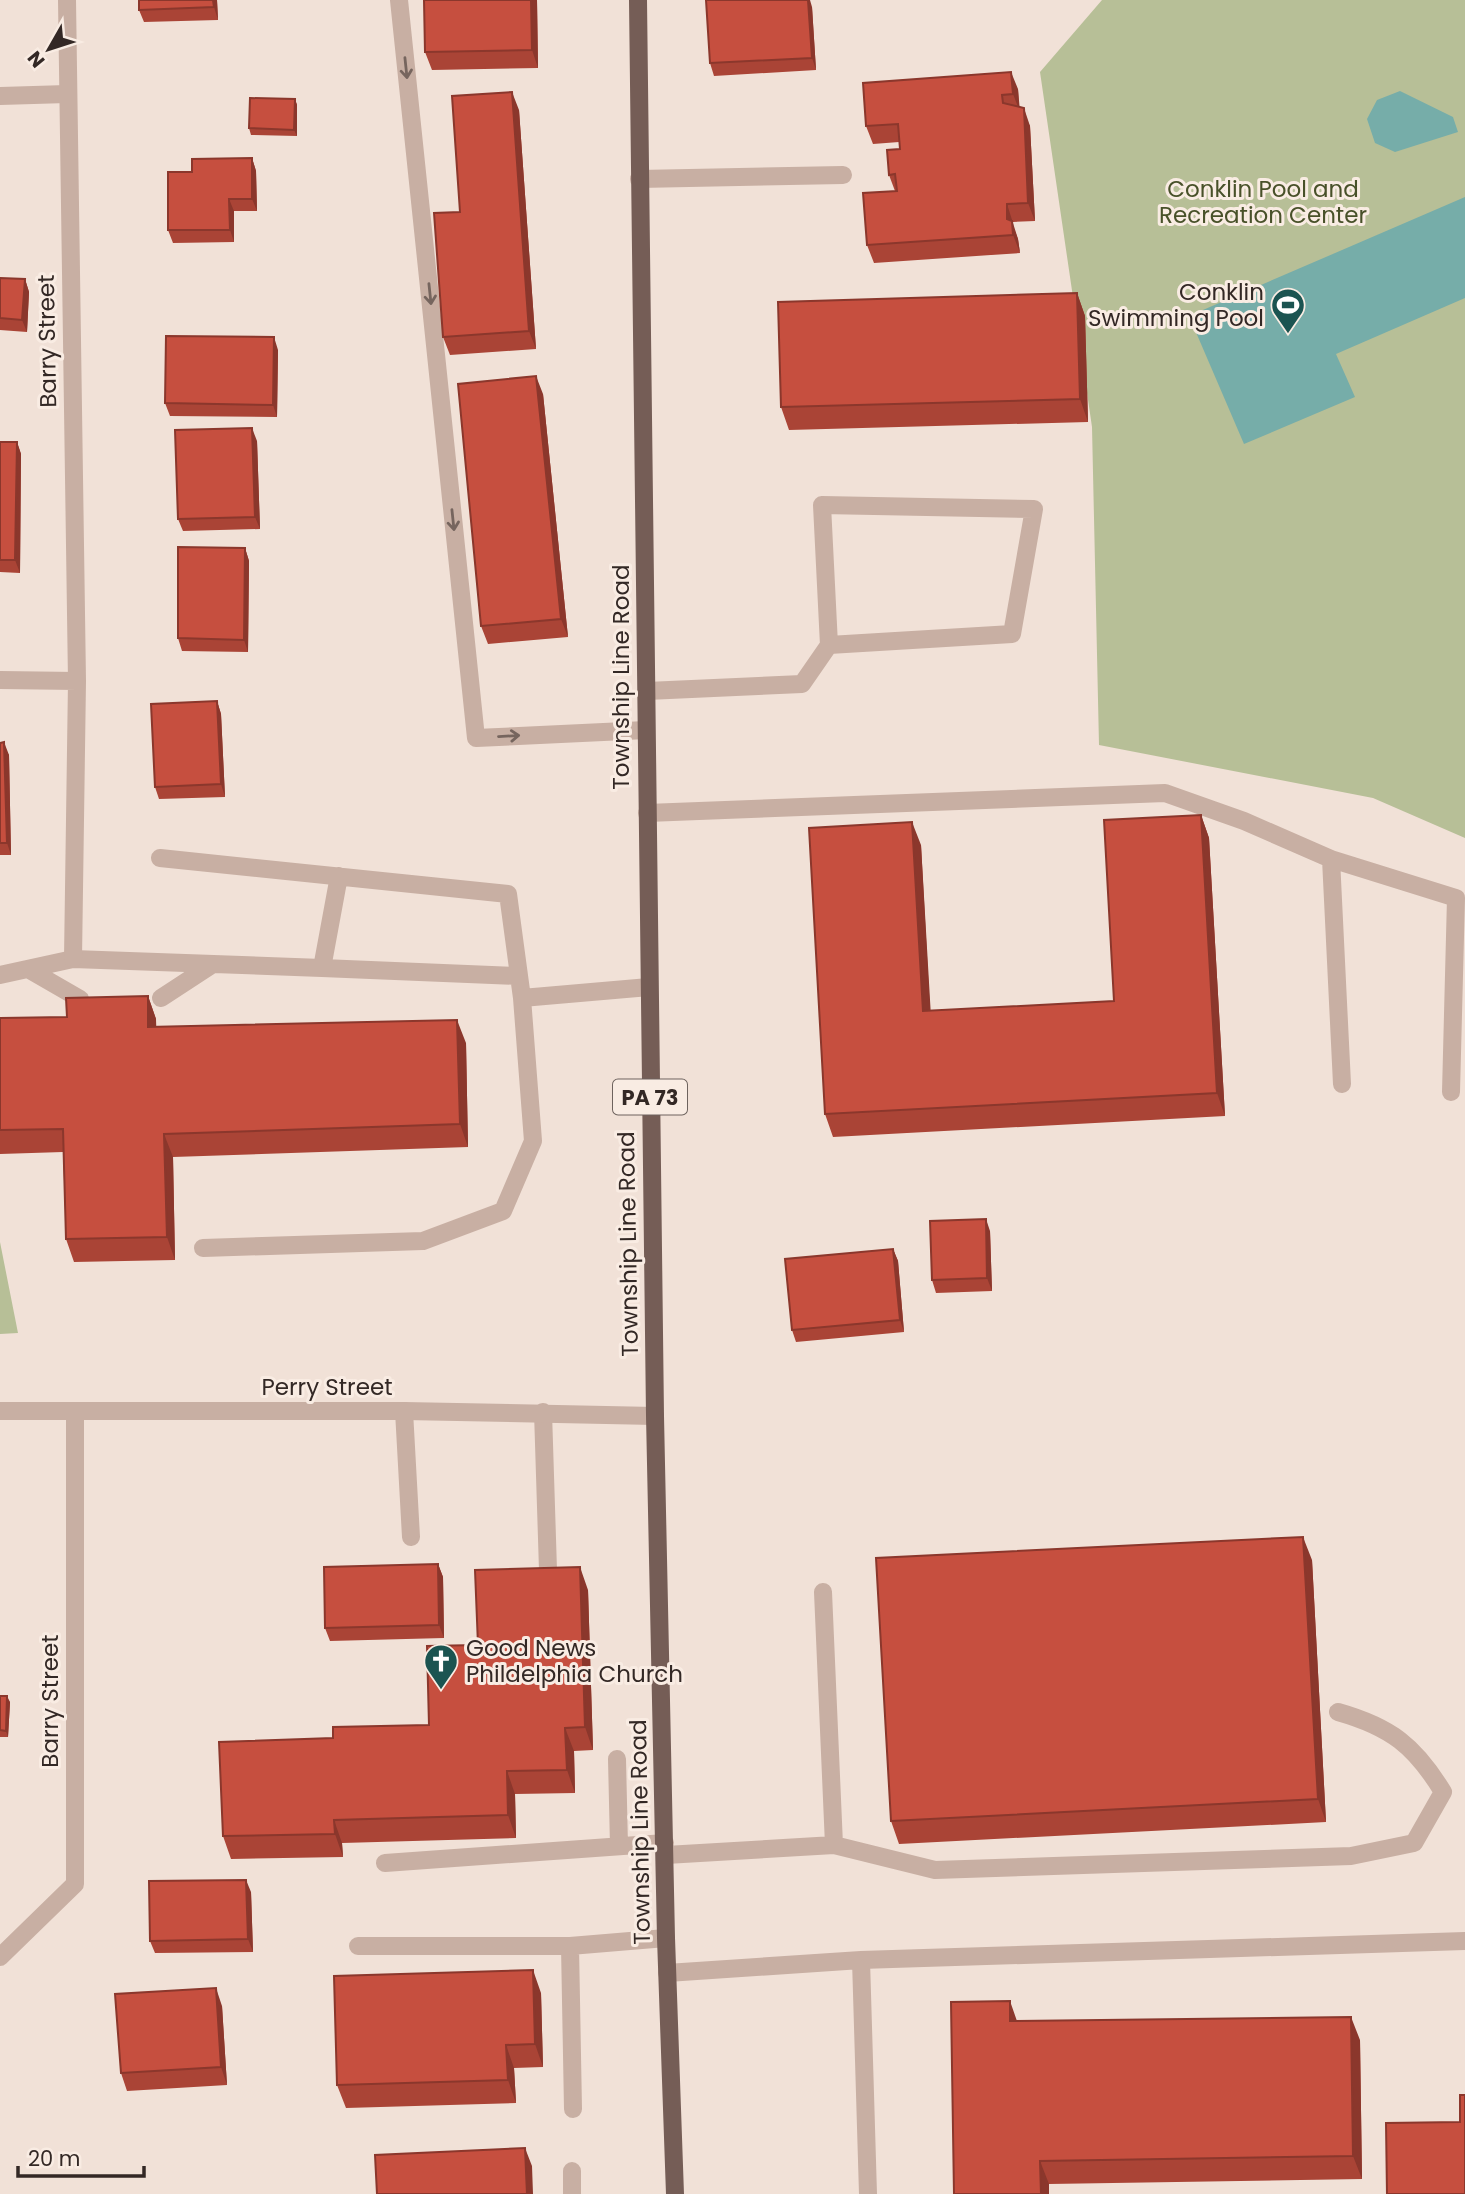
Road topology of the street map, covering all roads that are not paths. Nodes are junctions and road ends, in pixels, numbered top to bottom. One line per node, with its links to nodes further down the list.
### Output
1 (67, 0): 4 (street, Barry Street)
2 (399, 0): 12 (street, one-way to 12)
3 (638, 0): 7 (main road, Township Line Road / PA 73)
4 (67, 94): 5 (street); 10 (street, Barry Street)
5 (0, 96)
6 (843, 175): 7 (street)
7 (639, 179): 11 (main road, Township Line Road / PA 73)
8 (828, 645): 8 (street); 11 (street)
9 (0, 680): 10 (street)
10 (77, 681): 18 (street, Barry Street)
11 (647, 691): 12 (main road, Township Line Road / PA 73)
12 (646, 730): 13 (main road, Township Line Road / PA 73)
13 (647, 813): 15 (street); 24 (main road, Township Line Road / PA 73)
14 (160, 858): 16 (street)
15 (1331, 859): 17 (street); 28 (street)
16 (339, 876): 20 (street); 23 (street)
17 (1461, 901): 29 (street)
18 (73, 959): 19 (street); 21 (street)
19 (213, 964): 20 (street); 25 (street)
20 (322, 968): 23 (street)
21 (28, 969): 22 (street); 27 (street)
22 (0, 975)
23 (520, 976): 26 (street)
24 (649, 987): 26 (street); 35 (main road, Township Line Road / PA 73)
25 (161, 998)
26 (522, 998): 30 (street)
27 (80, 999)
28 (1342, 1084)
29 (1451, 1092)
30 (203, 1248)
31 (0, 1411): 33 (street, Perry Street)
32 (404, 1411): 33 (street, Perry Street); 34 (street, Perry Street); 36 (street)
33 (75, 1412): 49 (street, Barry Street)
34 (543, 1412): 35 (street, Perry Street); 37 (street)
35 (655, 1416): 43 (main road, Township Line Road / PA 73)
36 (411, 1537)
37 (548, 1570)
38 (823, 1592): 41 (street)
39 (1338, 1712): 41 (street)
40 (617, 1759): 42 (street)
41 (834, 1845): 43 (street)
42 (619, 1846): 43 (street); 44 (street)
43 (666, 1849): 45 (main road, Township Line Road / PA 73)
44 (386, 1863)
45 (666, 1938): 48 (street); 51 (main road, Township Line Road / PA 73)
46 (1465, 1941): 50 (street)
47 (358, 1946): 48 (street)
48 (570, 1946): 52 (street)
49 (0, 1957)
50 (861, 1960): 51 (street); 56 (street)
51 (667, 1973): 55 (main road, Township Line Road / PA 73)
52 (573, 2109)
53 (572, 2171): 54 (street)
54 (572, 2194)
55 (675, 2194)
56 (868, 2194)

